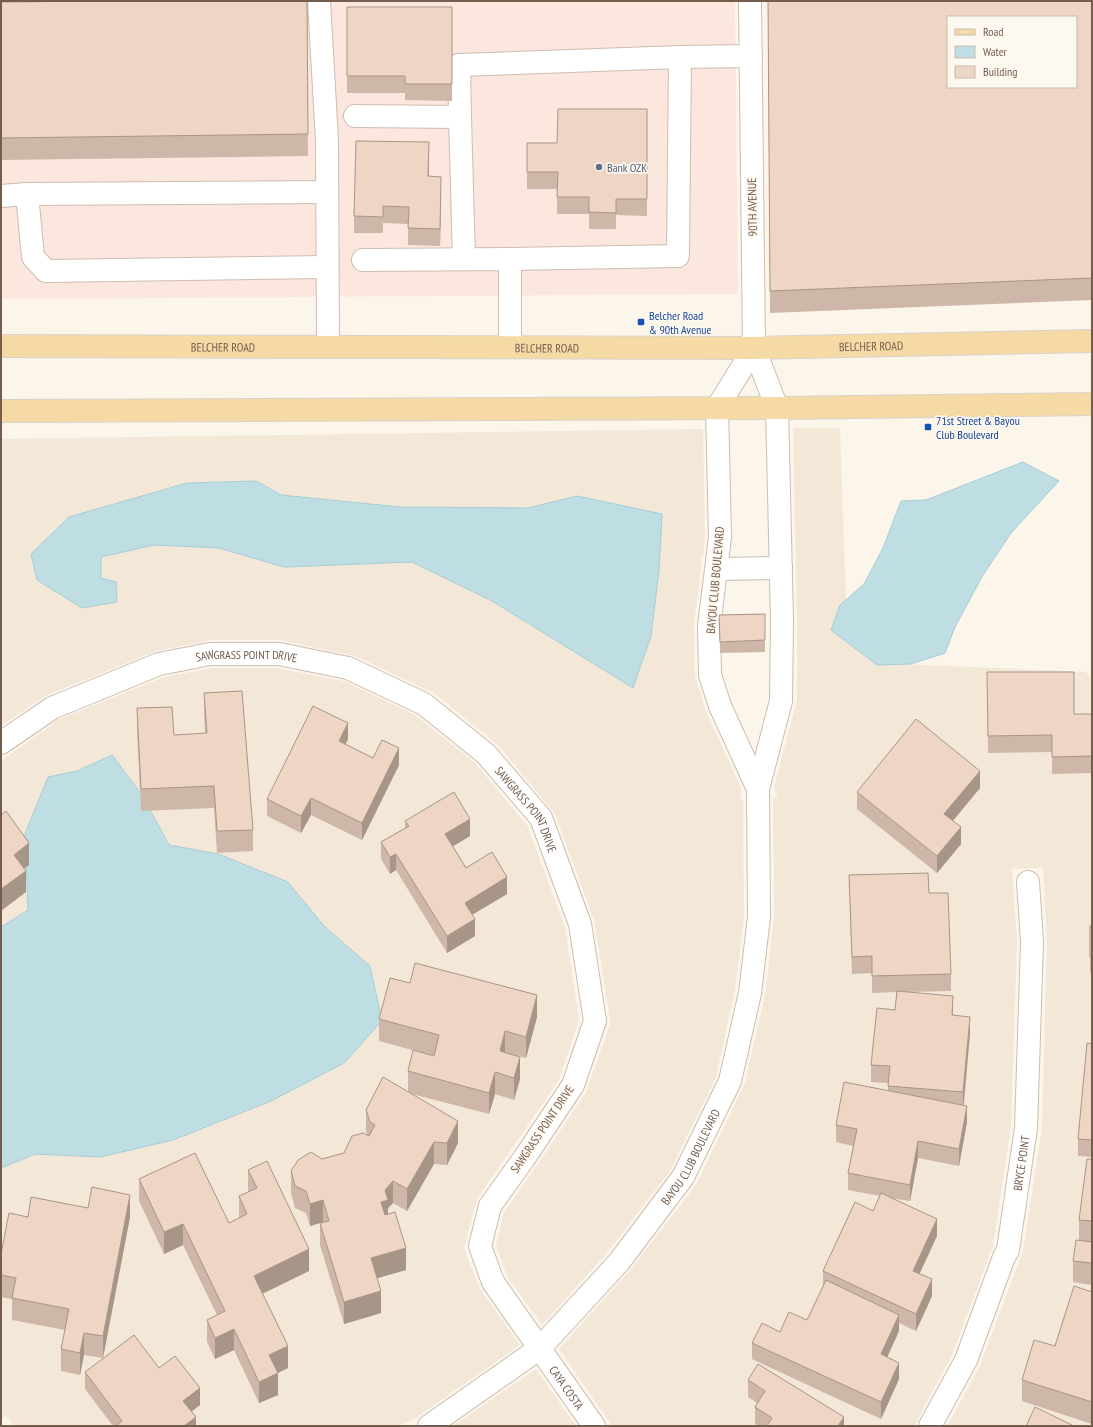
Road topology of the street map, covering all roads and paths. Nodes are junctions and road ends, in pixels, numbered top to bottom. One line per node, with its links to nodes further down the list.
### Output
1 (319, 1): 7 (street)
2 (750, 1): 3 (street, 90TH AVENUE)
3 (751, 56): 4 (street); 18 (street, 90TH AVENUE)
4 (680, 57): 6 (street); 10 (street)
5 (355, 116): 6 (street)
6 (460, 118): 11 (street)
7 (327, 192): 8 (street); 13 (street)
8 (26, 194): 9 (street); 13 (street)
9 (1, 196)
10 (510, 258): 11 (street); 17 (street)
11 (464, 259): 12 (street)
12 (363, 260)
13 (328, 267): 16 (street)
14 (1092, 342): 18 (main road, BELCHER ROAD)
15 (1, 346): 16 (main road, BELCHER ROAD)
16 (328, 347): 17 (main road, BELCHER ROAD)
17 (510, 347): 18 (main road, BELCHER ROAD)
18 (754, 348): 20 (street); 21 (street, 90TH AVENUE)
19 (1092, 404): 21 (main road)
20 (717, 408): 21 (main road); 22 (main road); 24 (street, BAYOU CLUB BOULEVARD)
21 (777, 408): 23 (street, BAYOU CLUB BOULEVARD)
22 (1, 411)
23 (781, 568): 24 (street); 26 (street, BAYOU CLUB BOULEVARD)
24 (717, 569): 26 (street, BAYOU CLUB BOULEVARD)
25 (1, 743): 28 (street, SAWGRASS POINT DRIVE)
26 (758, 789): 28 (street, BAYOU CLUB BOULEVARD)
27 (1028, 882): 31 (street, BRYCE POINT)
28 (540, 1348): 29 (street, BAYOU CLUB BOULEVARD); 30 (street, CAYA COSTA)
29 (429, 1426)
30 (594, 1426)
31 (930, 1426)

